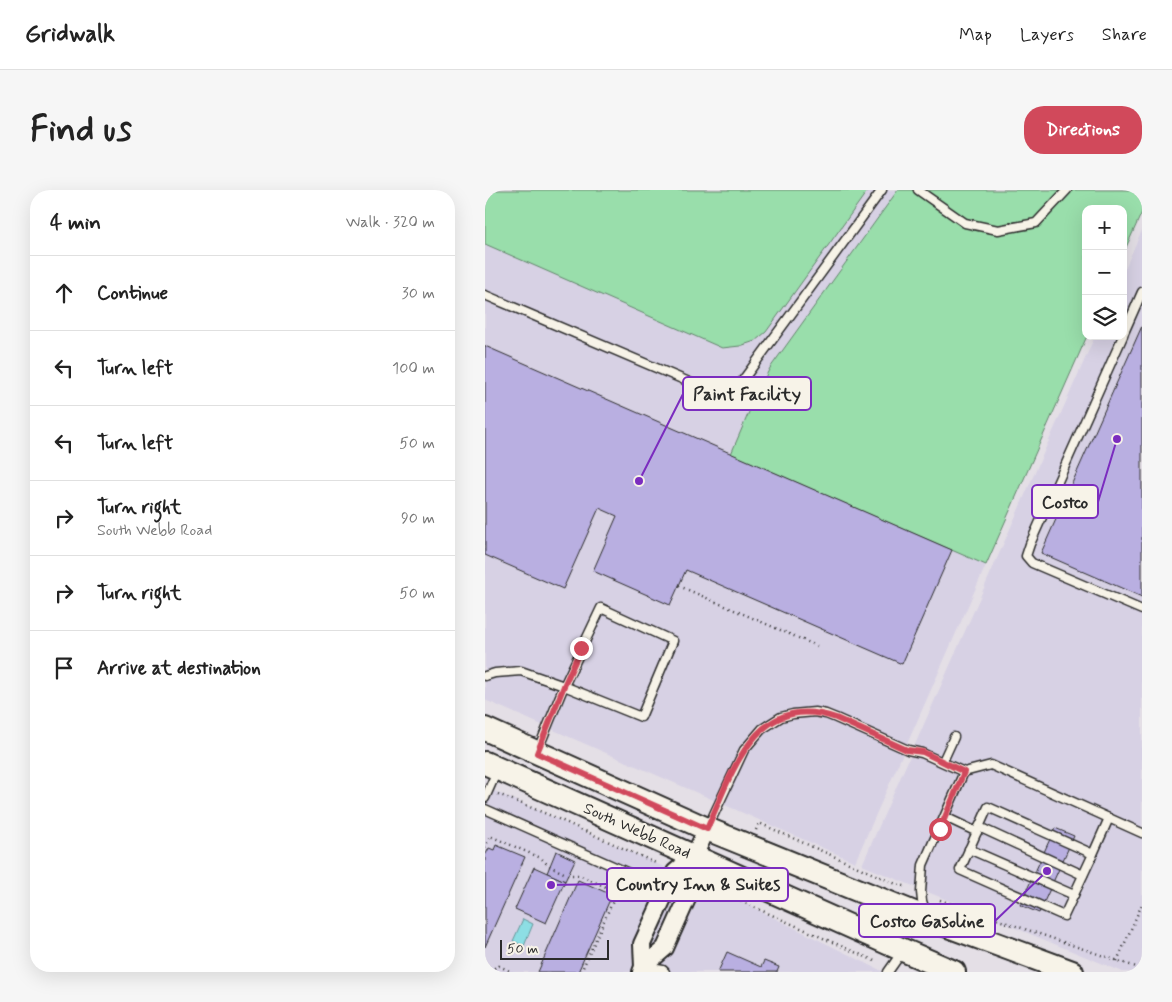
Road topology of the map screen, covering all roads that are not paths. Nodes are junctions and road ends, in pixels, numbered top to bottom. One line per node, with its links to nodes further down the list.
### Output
1 (882, 190): 5 (lane)
2 (918, 190): 3 (lane)
3 (1067, 190)
4 (1142, 292): 6 (lane)
5 (485, 295)
6 (1127, 327)
7 (1121, 340): 8 (lane)
8 (1142, 610)
9 (485, 676): 10 (lane)
10 (564, 686): 10 (lane); 13 (lane)
11 (485, 730): 13 (main road, South Webb Road)
12 (954, 737): 14 (lane)
13 (537, 753): 21 (main road, South Webb Road)
14 (943, 762): 16 (lane); 21 (lane)
15 (491, 766): 17 (lane); 26 (main road, South Webb Road)
16 (964, 772): 19 (lane); 20 (lane)
17 (485, 798)
18 (485, 809): 28 (lane)
19 (945, 817): 22 (lane); 30 (lane)
20 (1109, 818): 23 (lane); 25 (lane)
21 (707, 829): 26 (street); 30 (main road, South Webb Road)
22 (978, 830): 24 (lane); 25 (lane); 27 (lane)
23 (1142, 833)
24 (969, 849): 29 (lane); 29 (lane)
25 (1093, 854): 27 (lane)
26 (694, 856): 31 (main road, South Webb Road); 32 (street); 32 (street)
27 (1083, 875): 29 (lane)
28 (641, 893)
29 (1074, 895)
30 (929, 919): 36 (main road, South Webb Road)
31 (903, 950): 34 (lane); 35 (main road, South Webb Road)
32 (642, 969): 33 (lane)
33 (665, 972)
34 (888, 972)
35 (954, 972)
36 (1072, 972)

